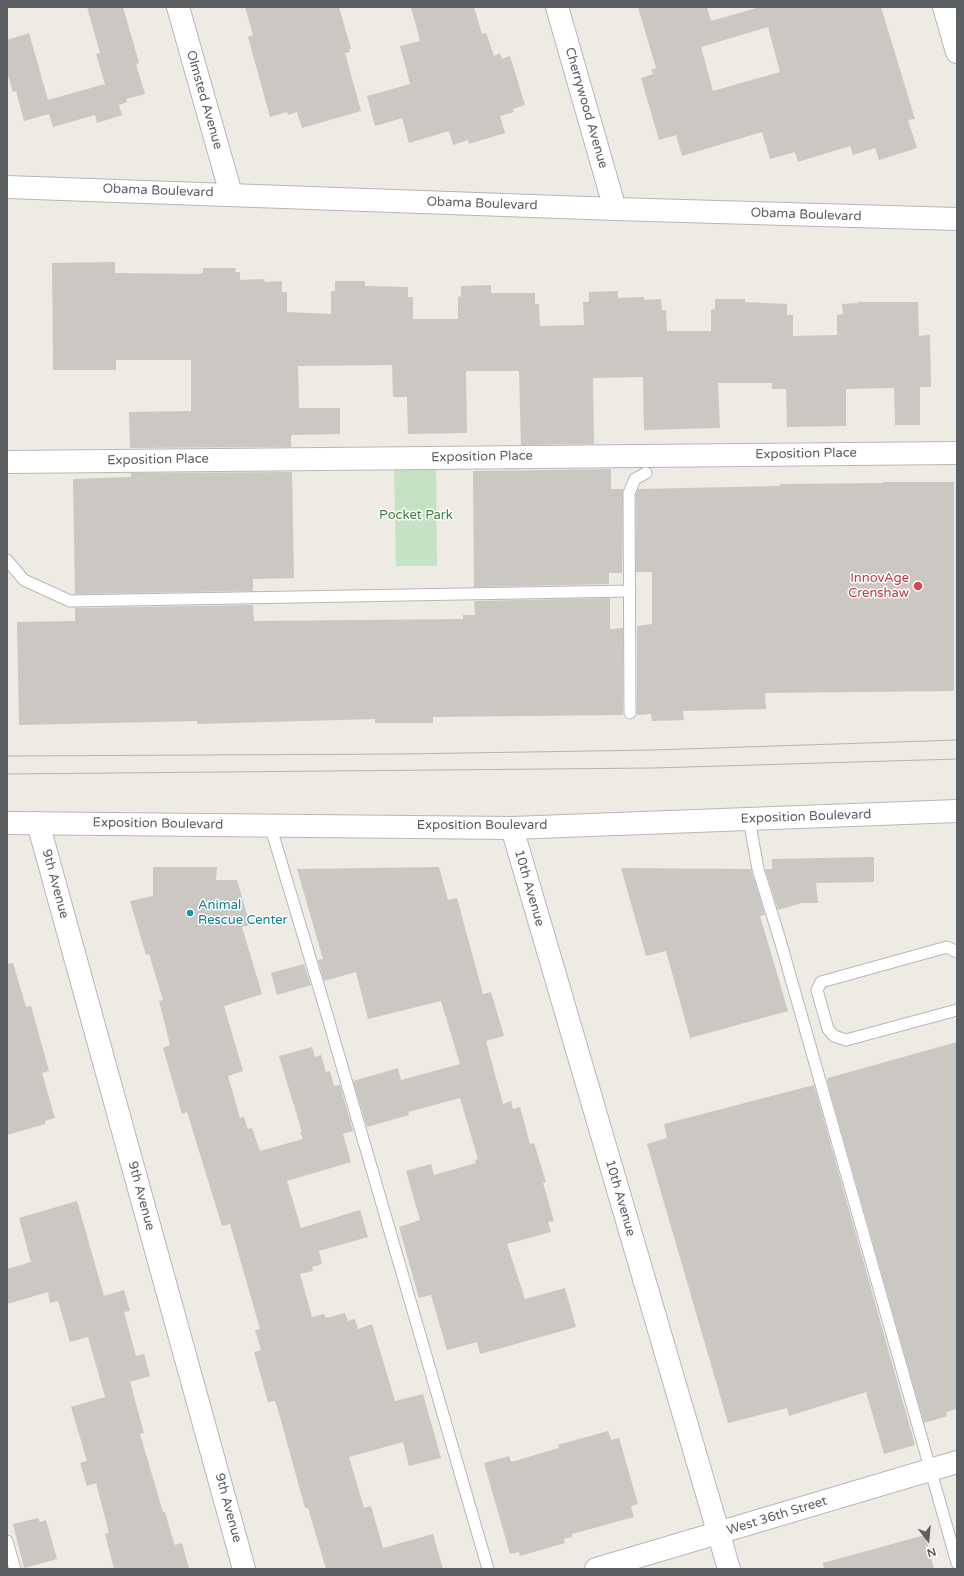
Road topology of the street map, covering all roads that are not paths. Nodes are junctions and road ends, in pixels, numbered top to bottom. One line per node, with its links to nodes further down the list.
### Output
1 (178, 7): 6 (street, Olmsted Avenue)
2 (557, 7): 7 (street, Cherrywood Avenue)
3 (944, 7): 4 (street)
4 (957, 52)
5 (7, 186): 6 (street, Obama Boulevard)
6 (231, 194): 7 (street, Obama Boulevard)
7 (615, 209): 8 (street, Obama Boulevard)
8 (957, 220)
9 (957, 453): 10 (street, Exposition Place)
10 (7, 462)
11 (646, 473): 13 (lane)
12 (7, 560): 13 (lane)
13 (630, 591): 14 (lane)
14 (630, 713)
15 (957, 811): 16 (street, Exposition Boulevard)
16 (749, 819): 20 (street, Exposition Boulevard); 24 (lane)
17 (7, 823): 18 (street, Exposition Boulevard)
18 (38, 823): 19 (street, Exposition Boulevard); 29 (street, 9th Avenue)
19 (270, 825): 20 (street, Exposition Boulevard); 30 (lane)
20 (512, 828): 25 (street, 10th Avenue)
21 (957, 952): 22 (lane)
22 (957, 1010)
23 (957, 1462): 24 (street, West 36th Street)
24 (930, 1470): 25 (street, West 36th Street); 27 (lane)
25 (719, 1533): 31 (street, West 36th Street); 32 (street, 10th Avenue)
26 (7, 1541): 28 (lane)
27 (957, 1563)
28 (15, 1569)
29 (244, 1569)
30 (488, 1569)
31 (596, 1569)
32 (729, 1569)

